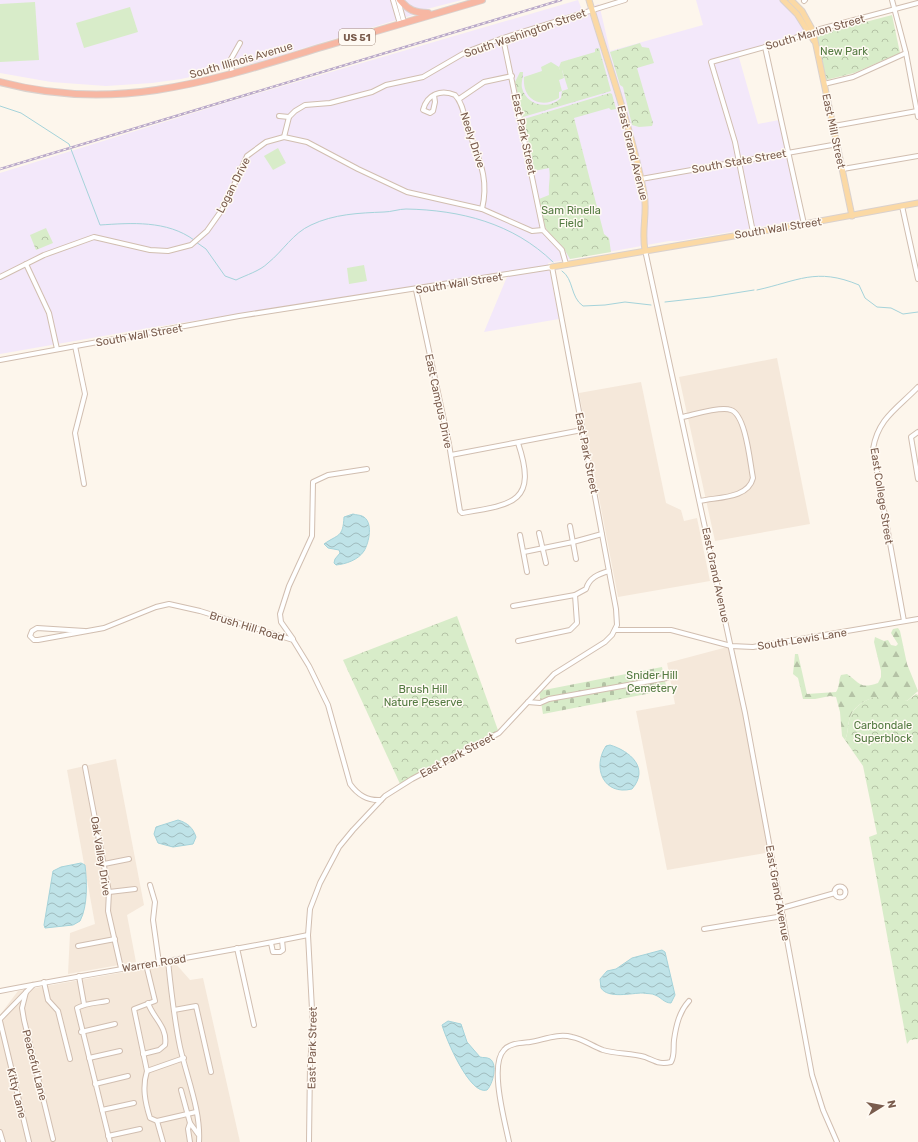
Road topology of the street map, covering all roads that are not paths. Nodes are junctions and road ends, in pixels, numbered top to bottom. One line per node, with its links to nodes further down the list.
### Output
1 (393, 0): 13 (street)
2 (399, 0): 12 (highway); 13 (street)
3 (482, 0): 12 (highway, South Illinois Avenue / US 51)
4 (589, 0): 10 (main road, East Grand Avenue)
5 (625, 0): 10 (street, South Washington Street)
6 (783, 0): 14 (main road, East Mill Street)
7 (791, 0): 14 (main road, East Mill Street)
8 (892, 0): 11 (street)
9 (918, 3): 11 (street, South Marion Street)
10 (592, 10): 15 (street, South Washington Street); 38 (main road, East Grand Avenue)
11 (894, 10): 14 (street, South Marion Street); 18 (street)
12 (438, 13): 13 (highway, South Illinois Avenue / US 51)
13 (402, 23): 19 (highway, South Illinois Avenue / US 51)
14 (811, 32): 17 (street, South Marion Street); 22 (main road, East Mill Street)
15 (503, 38): 20 (street, East Park Street); 29 (street, South Washington Street)
16 (240, 44): 19 (street)
17 (766, 47): 34 (street); 36 (street, South Marion Street)
18 (906, 53): 22 (street); 24 (street)
19 (232, 74): 21 (highway, South Illinois Avenue / US 51)
20 (512, 76): 26 (street); 44 (street, East Park Street)
21 (0, 82)
22 (824, 84): 31 (main road, East Mill Street)
23 (918, 90): 24 (street)
24 (913, 91): 27 (street)
25 (434, 95): 26 (street, Neely Drive)
26 (459, 99): 41 (street, Neely Drive)
27 (917, 111): 30 (street); 31 (street)
28 (279, 116): 29 (street)
29 (290, 117): 32 (street)
30 (918, 117)
31 (834, 126): 33 (main road, East Mill Street)
32 (284, 137): 41 (street, Logan Drive); 47 (street, Logan Drive)
33 (838, 144): 34 (street, South State Street); 37 (main road, East Mill Street)
34 (789, 153): 36 (street, South State Street); 43 (street)
35 (918, 156): 37 (street)
36 (739, 161): 38 (street, South State Street); 45 (street)
37 (843, 169): 42 (main road, East Mill Street)
38 (641, 179): 46 (main road, East Grand Avenue)
39 (918, 203): 40 (main road, South Wall Street)
40 (902, 206): 42 (main road, South Wall Street); 51 (street)
41 (482, 209): 44 (street, Logan Drive)
42 (852, 216): 43 (main road, South Wall Street)
43 (804, 224): 45 (main road, South Wall Street)
44 (543, 230): 48 (street)
45 (753, 232): 46 (main road, South Wall Street)
46 (645, 250): 48 (main road, South Wall Street); 57 (street, East Grand Avenue)
47 (26, 264): 50 (street, Logan Drive); 54 (street)
48 (566, 264): 49 (main road, South Wall Street)
49 (552, 267): 52 (street, South Wall Street); 58 (street, East Park Street)
50 (0, 277)
51 (918, 279)
52 (416, 290): 53 (street, South Wall Street); 61 (street, East Campus Drive)
53 (75, 346): 54 (street, South Wall Street); 64 (street)
54 (56, 349): 55 (street, South Wall Street)
55 (0, 360)
56 (918, 387): 80 (street, East College Street)
57 (682, 417): 65 (street, East Grand Avenue); 65 (street)
58 (582, 430): 60 (street); 68 (street, East Park Street)
59 (918, 432): 63 (street)
60 (518, 443): 61 (street); 61 (street, East Campus Drive)
61 (451, 455)
62 (366, 470): 83 (street)
63 (918, 479)
64 (84, 484)
65 (700, 501): 85 (street, East Grand Avenue)
66 (570, 526): 70 (street)
67 (539, 533): 71 (street)
68 (602, 534): 70 (street); 75 (street, East Park Street)
69 (520, 535): 72 (street)
70 (573, 542): 71 (street); 73 (street)
71 (542, 548): 72 (street); 74 (street)
72 (524, 552): 76 (street)
73 (576, 559)
74 (546, 564)
75 (609, 571): 77 (street); 81 (street, East Park Street)
76 (527, 572)
77 (575, 595): 78 (street); 84 (street)
78 (513, 606)
79 (918, 619): 80 (street, South Lewis Lane)
80 (904, 621): 85 (street, South Lewis Lane)
81 (615, 630): 85 (street, South Lewis Lane); 87 (street, East Park Street)
82 (85, 631): 82 (street, Brush Hill Road); 83 (street, Brush Hill Road)
83 (293, 640): 89 (street, Brush Hill Road)
84 (518, 641)
85 (731, 646): 96 (street, East Grand Avenue)
86 (667, 678): 87 (street)
87 (528, 702): 89 (street, East Park Street)
88 (85, 767): 91 (street, Oak Valley Drive)
89 (381, 800): 99 (street, East Park Street)
90 (129, 859): 91 (street)
91 (104, 864): 94 (street, Oak Valley Drive)
92 (150, 885): 106 (street)
93 (135, 889): 94 (street)
94 (109, 892): 100 (street, Oak Valley Drive)
95 (835, 893): 96 (street)
96 (782, 908): 97 (street, East Grand Avenue)
97 (783, 916): 98 (street); 152 (street, East Grand Avenue)
98 (704, 929)
99 (308, 935): 101 (street, Warren Road); 150 (street, East Park Street)
100 (115, 939): 103 (street); 108 (street, Oak Valley Drive)
101 (282, 940): 102 (street, Warren Road); 102 (street)
102 (271, 943): 104 (street, Warren Road)
103 (78, 946)
104 (237, 948): 105 (street, Warren Road); 121 (street)
105 (168, 961): 106 (street, Warren Road); 118 (street)
106 (159, 963): 107 (street, Warren Road)
107 (146, 964): 108 (street, Warren Road); 116 (street)
108 (121, 968): 109 (street, Warren Road)
109 (79, 976): 110 (street, Warren Road); 117 (street)
110 (44, 982): 111 (street, Warren Road); 127 (street)
111 (34, 984): 112 (street, Warren Road); 113 (street, Kitty Lane)
112 (0, 991)
113 (26, 992): 119 (street, Kitty Lane); 143 (street, Peaceful Lane)
114 (107, 1001): 117 (street)
115 (688, 1001): 151 (street)
116 (148, 1003): 124 (street); 124 (street)
117 (84, 1004): 122 (street)
118 (174, 1010): 126 (street); 129 (street)
119 (0, 1020): 145 (street, Kitty Lane)
120 (115, 1024): 122 (street)
121 (254, 1025)
122 (82, 1032): 125 (street)
123 (120, 1051): 125 (street)
124 (144, 1054): 128 (street)
125 (89, 1058): 131 (street)
126 (184, 1058): 128 (street); 135 (street)
127 (70, 1059)
128 (147, 1071): 137 (street)
129 (212, 1072)
130 (128, 1076): 131 (street)
131 (95, 1084): 134 (street)
132 (181, 1090): 136 (street)
133 (134, 1103): 134 (street)
134 (102, 1110): 142 (street)
135 (196, 1112): 136 (street); 141 (street)
136 (187, 1114): 137 (street); 138 (street)
137 (157, 1121): 147 (street)
138 (190, 1124): 141 (street); 148 (street)
139 (140, 1129): 142 (street)
140 (0, 1132): 144 (street)
141 (198, 1134): 149 (street)
142 (108, 1136): 146 (street)
143 (53, 1139)
144 (2, 1142)
145 (29, 1142)
146 (110, 1142)
147 (164, 1142)
148 (190, 1142)
149 (199, 1142)
150 (309, 1142)
151 (509, 1142)
152 (837, 1142)

